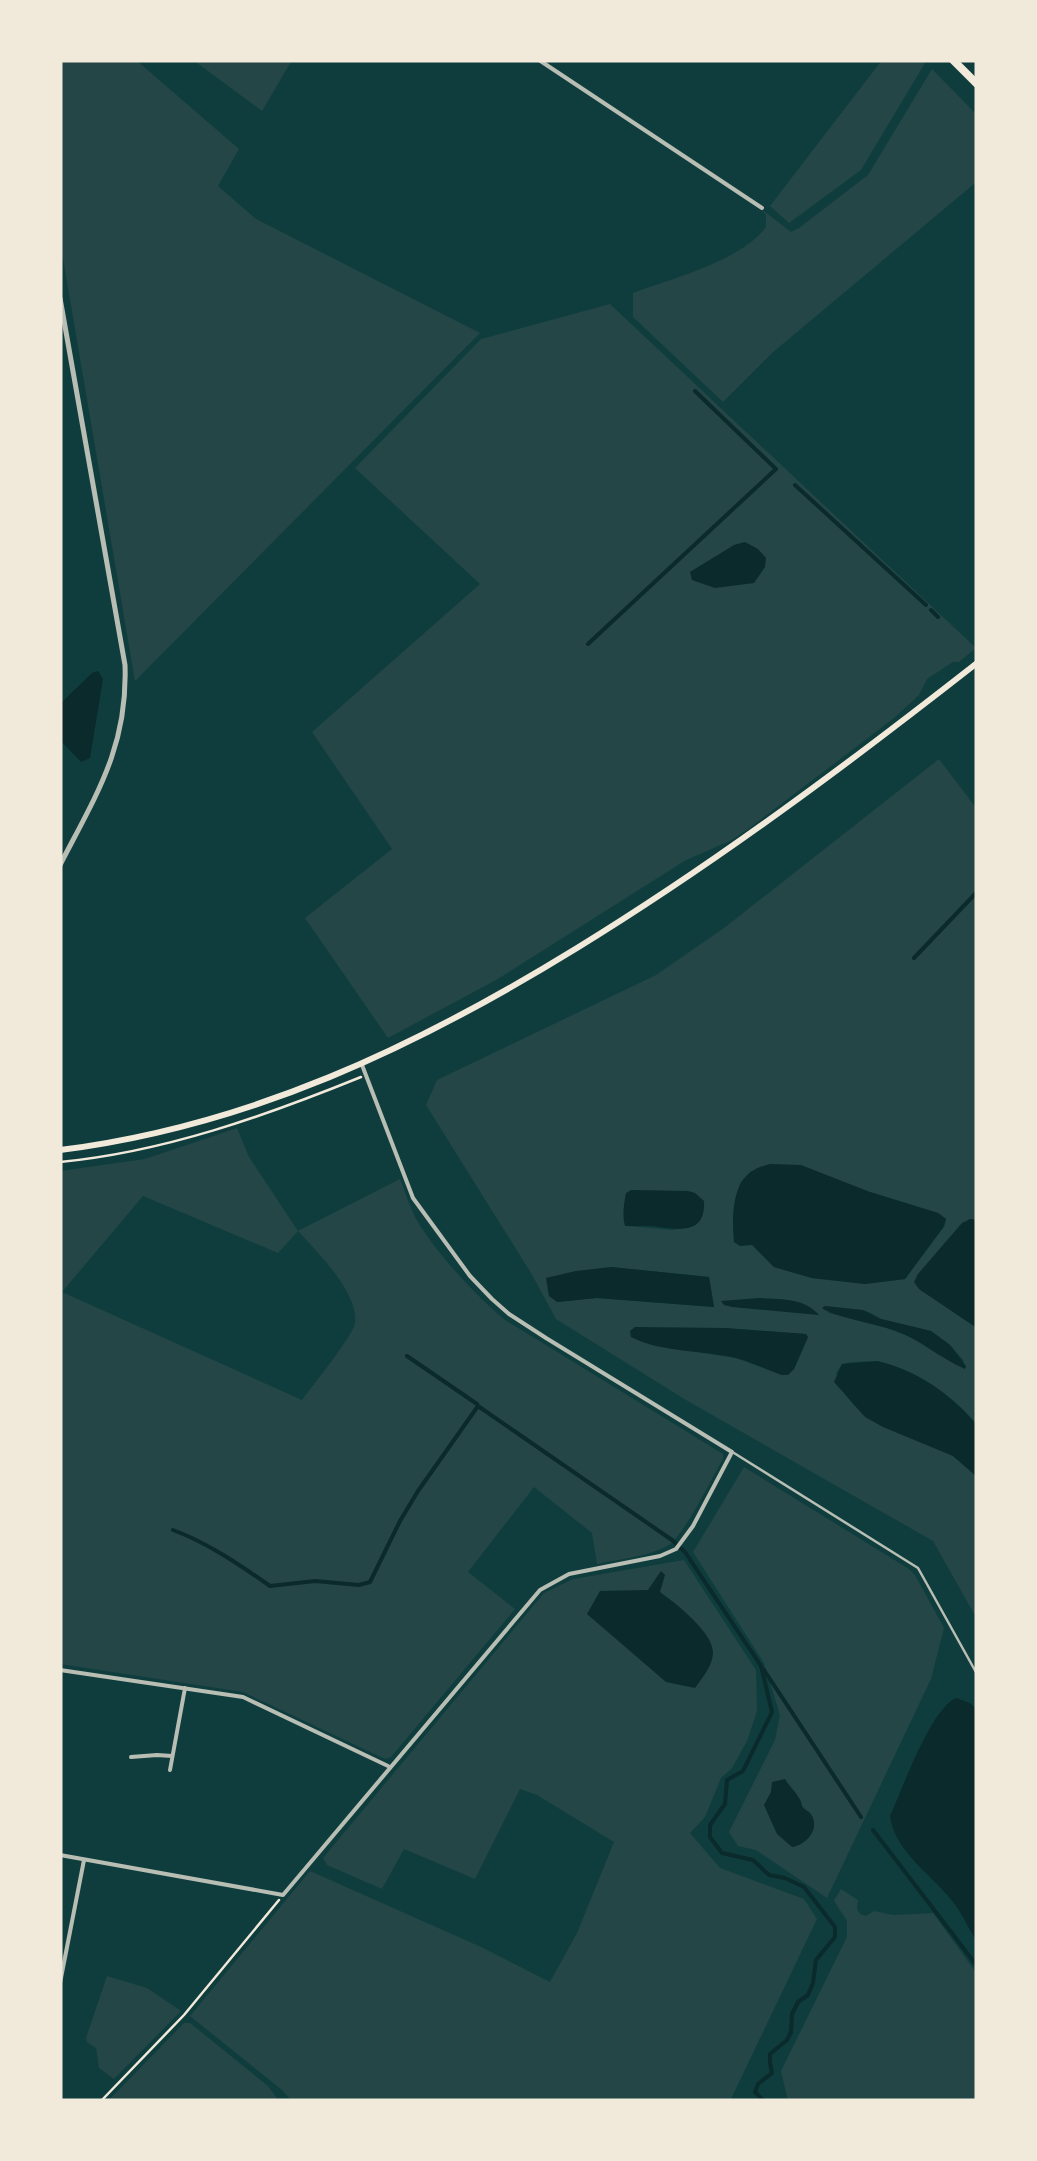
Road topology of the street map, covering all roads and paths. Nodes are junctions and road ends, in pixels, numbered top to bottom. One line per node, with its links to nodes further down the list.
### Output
1 (539, 60): 4 (street)
2 (953, 60): 3 (highway)
3 (977, 84)
4 (762, 208)
5 (60, 298): 7 (street)
6 (977, 663): 8 (main road)
7 (60, 866)
8 (362, 1065): 9 (street); 10 (main road)
9 (367, 1075): 11 (path); 12 (street)
10 (60, 1150)
11 (60, 1162)
12 (732, 1452): 14 (lane); 18 (street)
13 (60, 1670): 15 (street)
14 (977, 1674)
15 (184, 1688): 16 (street); 18 (street)
16 (172, 1756): 17 (street); 19 (street)
17 (132, 1758)
18 (390, 1767): 22 (street)
19 (170, 1770)
20 (60, 1855): 21 (street)
21 (84, 1860): 22 (street); 23 (street)
22 (283, 1896): 24 (path)
23 (60, 1983)
24 (101, 2101)

